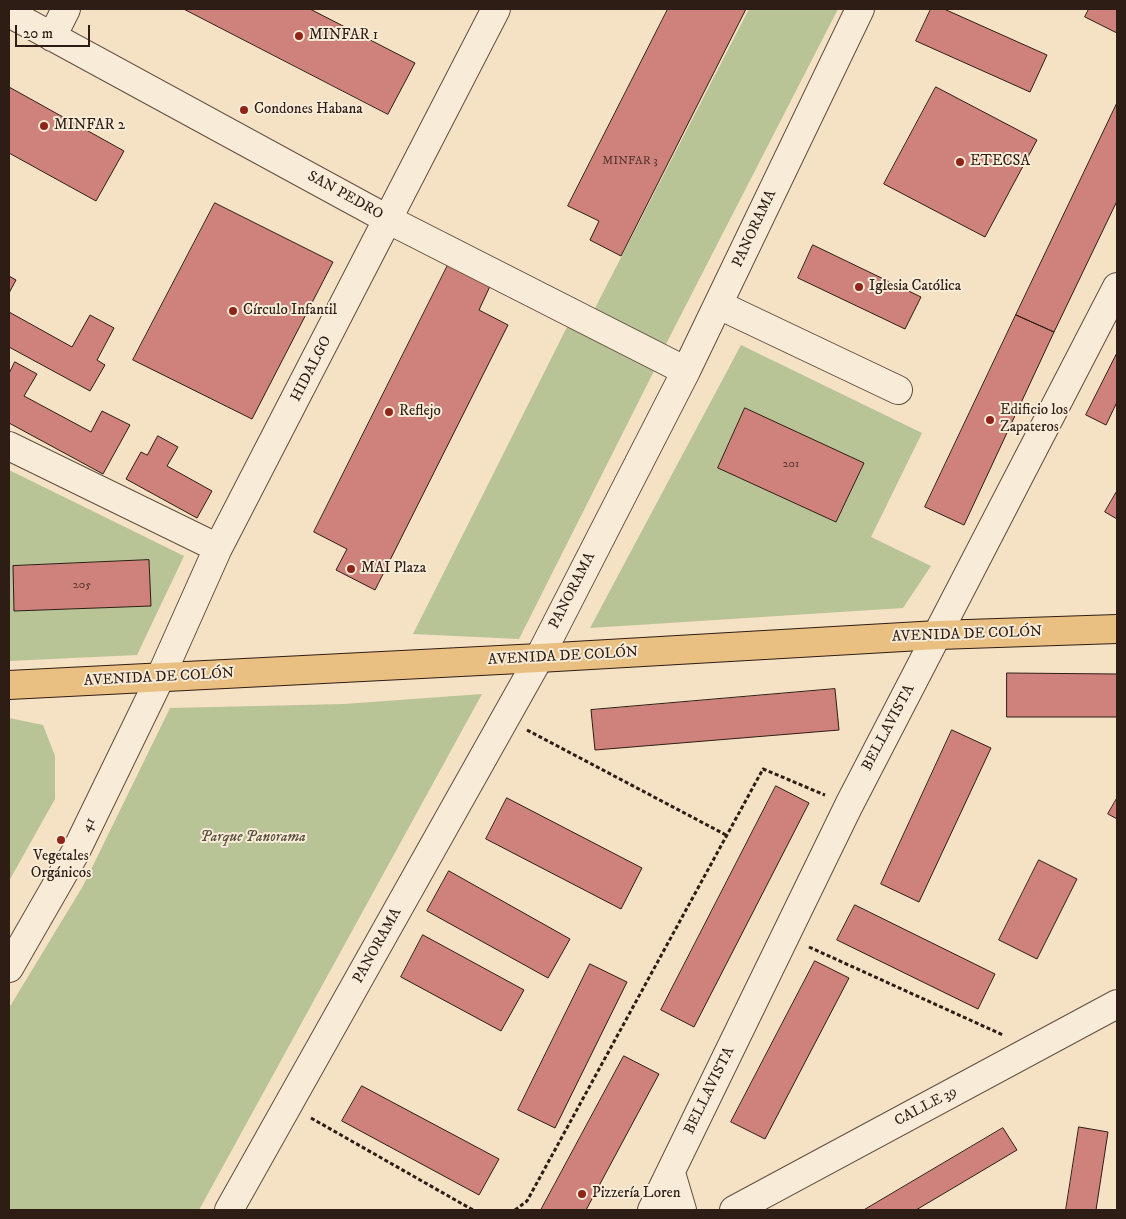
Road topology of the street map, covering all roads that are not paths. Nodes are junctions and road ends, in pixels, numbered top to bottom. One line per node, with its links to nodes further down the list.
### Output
1 (66, 9): 5 (street)
2 (496, 9): 6 (street, HIDALGO)
3 (860, 9): 8 (street, PANORAMA)
4 (9, 14): 5 (street, SAN PEDRO)
5 (52, 37): 6 (street, SAN PEDRO)
6 (389, 220): 9 (street, SAN PEDRO); 12 (street, HIDALGO)
7 (1117, 287): 14 (street, BELLAVISTA)
8 (719, 305): 9 (street, PANORAMA); 10 (street)
9 (686, 371): 15 (street, PANORAMA)
10 (898, 390)
11 (9, 446): 12 (street)
12 (218, 548): 16 (street, HIDALGO)
13 (1117, 630): 14 (main road, AVENIDA DE COLÓN)
14 (938, 635): 15 (main road, AVENIDA DE COLÓN); 20 (street, BELLAVISTA)
15 (539, 658): 16 (main road, AVENIDA DE COLÓN); 21 (street, PANORAMA)
16 (160, 678): 17 (main road, AVENIDA DE COLÓN); 18 (street, 41)
17 (9, 685)
18 (9, 968)
19 (1112, 1015): 24 (street, CALLE 39)
20 (671, 1172): 22 (street, BELLAVISTA); 23 (street)
21 (229, 1210)
22 (652, 1210)
23 (682, 1210)
24 (734, 1210)

